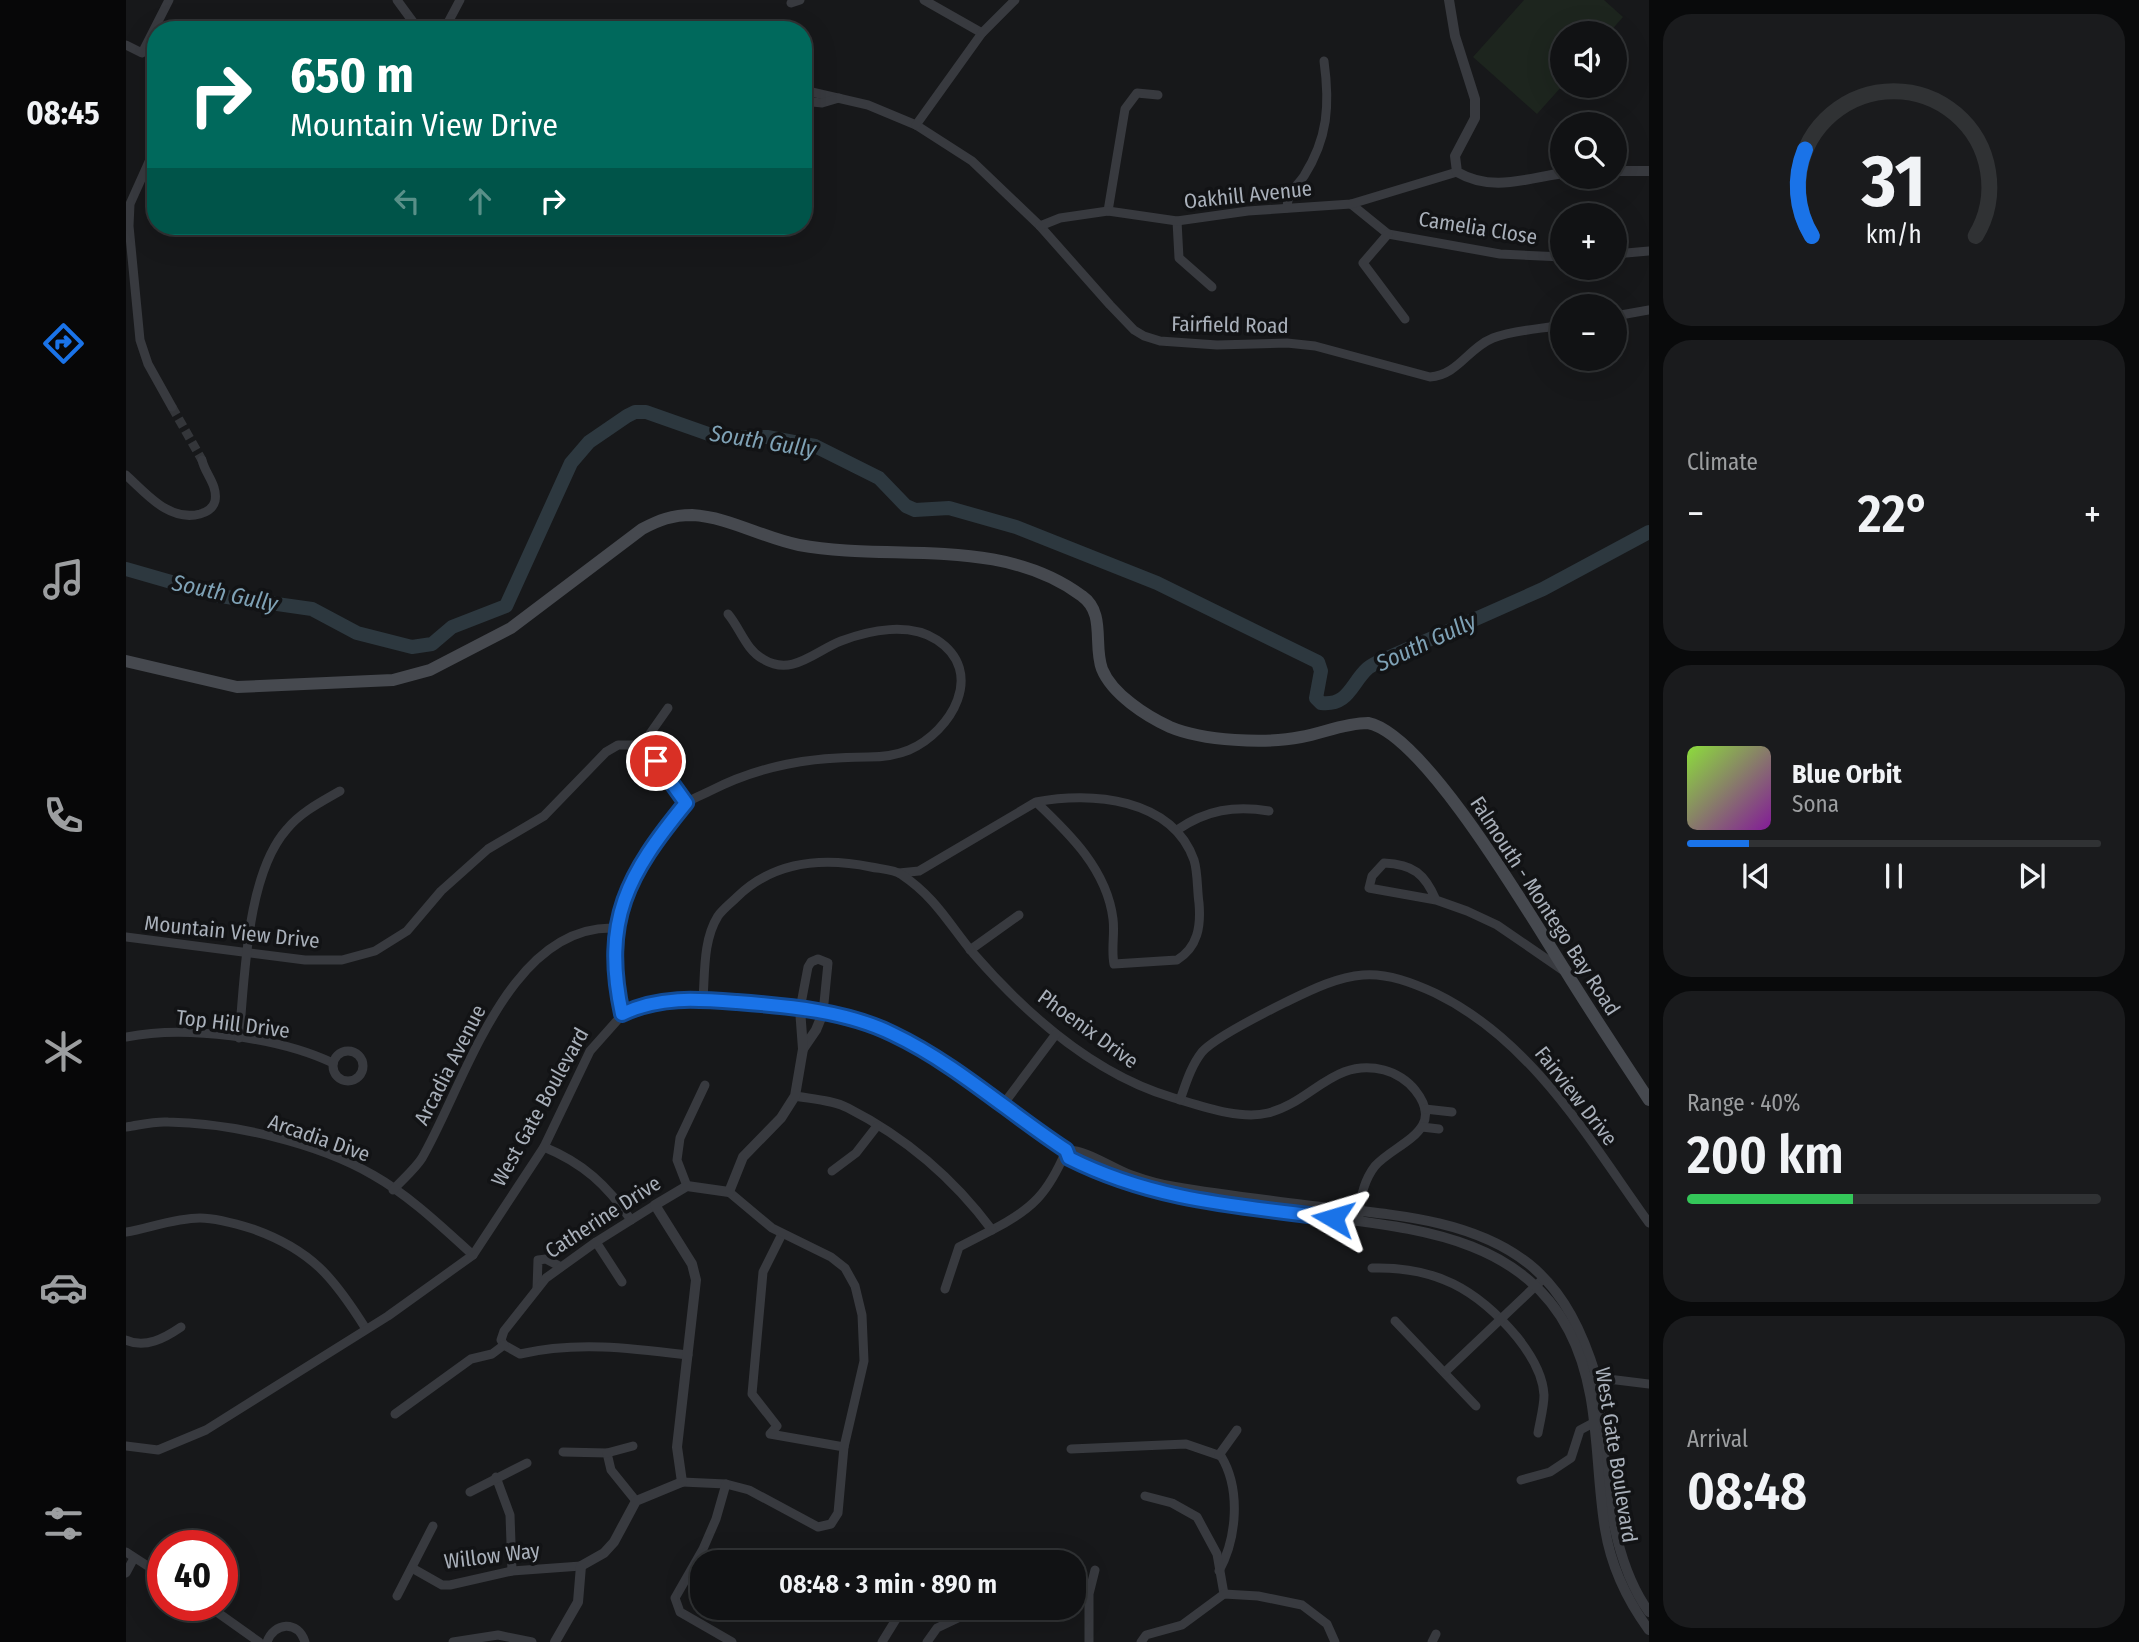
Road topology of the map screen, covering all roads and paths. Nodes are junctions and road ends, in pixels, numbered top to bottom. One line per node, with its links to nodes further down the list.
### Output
1 (169, 0): 7 (street)
2 (397, 0): 8 (street)
3 (460, 0): 9 (street)
4 (925, 0): 10 (street)
5 (1015, 0): 10 (street)
6 (1450, 0): 22 (street)
7 (158, 21)
8 (412, 21)
9 (449, 21)
10 (982, 33): 18 (street)
11 (147, 43): 12 (street)
12 (126, 45)
13 (1324, 61): 25 (street)
14 (812, 92): 16 (street, Fairfield Road)
15 (1158, 95): 26 (street)
16 (841, 97): 17 (street, Fairfield Road); 18 (street, Fairfield Road)
17 (812, 102)
18 (916, 125): 28 (street, Fairfield Road)
19 (147, 167): 38 (street)
20 (1627, 171): 21 (street)
21 (1649, 171)
22 (1457, 172): 23 (street); 24 (street, Oakhill Avenue)
23 (1550, 175)
24 (1351, 204): 25 (street, Oakhill Avenue); 29 (street, Camelia Close)
25 (1287, 208): 27 (street, Oakhill Avenue)
26 (1108, 211): 27 (street, Oakhill Avenue); 28 (street, Oakhill Avenue)
27 (1177, 221): 33 (street)
28 (1040, 226): 37 (street, Fairfield Road)
29 (1388, 234): 32 (street, Camelia Close); 36 (street, Camelia Close)
30 (1649, 251): 31 (street)
31 (1627, 253)
32 (1550, 256)
33 (1212, 287)
34 (1649, 310): 35 (street)
35 (1627, 314)
36 (1405, 319)
37 (1550, 327)
38 (172, 407)
39 (202, 460): 40 (street)
40 (126, 475)
41 (728, 614): 47 (street)
42 (126, 661): 57 (main road, Falmouth - Montego Bay Road)
43 (668, 708): 44 (street)
44 (642, 745): 47 (street); 56 (street, Mountain View Drive)
45 (340, 791): 56 (street)
46 (1036, 802): 49 (street); 49 (street); 50 (street)
47 (686, 803): 53 (street)
48 (1269, 811): 49 (street)
49 (1177, 830)
50 (899, 873): 55 (street, Phoenix Drive); 58 (street, Phoenix Drive)
51 (1436, 900): 51 (street); 57 (street)
52 (1019, 915): 55 (street)
53 (615, 928): 61 (street); 82 (street, Arcadia Avenue)
54 (126, 937): 56 (street, Mountain View Drive)
55 (970, 950): 62 (street, Phoenix Drive)
56 (247, 952): 64 (street)
57 (1566, 972): 70 (main road, Falmouth - Montego Bay Road)
58 (703, 999): 59 (street, West Gate Boulevard); 61 (street, West Gate Boulevard)
59 (800, 1009): 60 (street, West Gate Boulevard); 60 (street); 65 (street)
60 (822, 1013): 65 (street); 71 (street, West Gate Boulevard)
61 (622, 1014): 78 (street, West Gate Boulevard)
62 (1056, 1034): 69 (street, Phoenix Drive); 71 (street)
63 (126, 1037): 64 (street, Top Hill Drive)
64 (239, 1038): 66 (street, Top Hill Drive)
65 (803, 1049): 68 (street)
66 (332, 1063)
67 (705, 1085): 81 (street)
68 (795, 1096): 74 (street); 83 (street)
69 (1180, 1100): 72 (street, Phoenix Drive); 87 (street, Fairview Drive)
70 (1649, 1100)
71 (1002, 1106): 79 (street, West Gate Boulevard)
72 (1425, 1109): 73 (street); 76 (street)
73 (1452, 1112)
74 (877, 1126): 80 (street); 88 (street)
75 (126, 1127): 82 (street, Arcadia Dive)
76 (1422, 1127): 77 (street); 85 (street)
77 (1439, 1129)
78 (544, 1147): 86 (street); 92 (street, West Gate Boulevard)
79 (1066, 1150): 85 (street, West Gate Boulevard); 88 (street)
80 (832, 1171)
81 (687, 1186): 83 (street, Catherine Drive); 84 (street, Catherine Drive)
82 (393, 1189): 92 (street, Arcadia Dive)
83 (729, 1192): 90 (street)
84 (655, 1205): 86 (street, Catherine Drive); 105 (street)
85 (1359, 1216): 96 (street, West Gate Boulevard)
86 (631, 1220): 91 (street, Catherine Drive)
87 (1649, 1223)
88 (992, 1230): 98 (street)
89 (126, 1233): 102 (street)
90 (782, 1234): 116 (street); 116 (street)
91 (596, 1241): 93 (street, Catherine Drive); 95 (street)
92 (473, 1255): 102 (street, West Gate Boulevard)
93 (561, 1267): 97 (street, Catherine Drive); 97 (street)
94 (1372, 1268): 99 (street)
95 (622, 1282)
96 (1540, 1282): 99 (street); 107 (street, West Gate Boulevard)
97 (537, 1289): 104 (street, Catherine Drive)
98 (945, 1289)
99 (1501, 1318): 106 (street); 113 (street)
100 (1395, 1321): 106 (street)
101 (181, 1327): 103 (street)
102 (366, 1329): 114 (street, West Gate Boulevard)
103 (126, 1340)
104 (504, 1345): 105 (street); 110 (street)
105 (688, 1355): 124 (street)
106 (1445, 1372): 109 (street)
107 (1591, 1377): 108 (street); 111 (street, West Gate Boulevard); 140 (street, West Gate Boulevard)
108 (1649, 1384)
109 (1476, 1406)
110 (395, 1414)
111 (1595, 1422): 123 (street); 144 (street, West Gate Boulevard)
112 (1237, 1430): 120 (street)
113 (1538, 1433)
114 (126, 1446)
115 (633, 1446): 119 (street)
116 (844, 1447): 125 (street)
117 (1071, 1449): 120 (street)
118 (563, 1452): 119 (street)
119 (607, 1453): 128 (street)
120 (1219, 1455): 136 (street)
121 (527, 1463): 122 (street)
122 (496, 1477): 126 (street); 135 (street)
123 (1521, 1480)
124 (682, 1482): 125 (street); 128 (street)
125 (726, 1484): 153 (street)
126 (470, 1492)
127 (1145, 1496): 136 (street)
128 (636, 1501): 132 (street, Willow Way)
129 (433, 1526): 133 (street)
130 (130, 1555): 131 (street); 137 (street)
131 (147, 1566)
132 (581, 1566): 135 (street, Willow Way); 152 (street)
133 (412, 1568): 135 (street, Willow Way); 139 (street)
134 (1095, 1570): 156 (street)
135 (512, 1571)
136 (1219, 1571): 138 (street)
137 (126, 1573)
138 (1224, 1594): 146 (street); 159 (street)
139 (397, 1596)
140 (1649, 1612)
141 (896, 1620): 154 (street)
142 (954, 1620): 155 (street)
143 (230, 1621): 145 (street)
144 (1649, 1630)
145 (248, 1633): 147 (street); 149 (street)
146 (1154, 1633): 157 (street); 158 (street)
147 (269, 1637): 148 (street)
148 (306, 1641)
149 (259, 1642)
150 (453, 1642): 151 (street)
151 (532, 1642)
152 (555, 1642)
153 (732, 1642)
154 (882, 1642)
155 (927, 1642)
156 (1089, 1642)
157 (1141, 1642)
158 (1163, 1642)
159 (1335, 1642)

